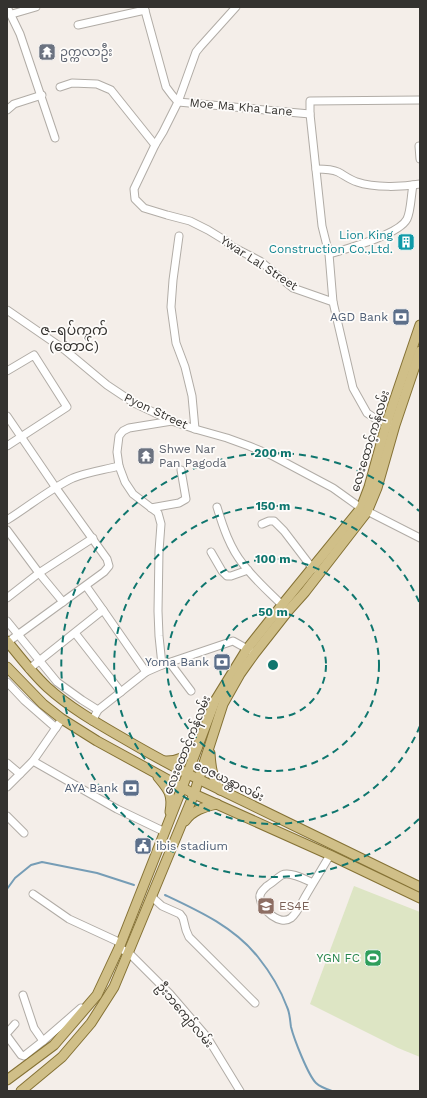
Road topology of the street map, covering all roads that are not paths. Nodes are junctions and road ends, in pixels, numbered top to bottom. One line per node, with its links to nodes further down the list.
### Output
1 (7, 7): 5 (street)
2 (36, 7): 5 (street)
3 (236, 7): 10 (street)
4 (144, 9): 6 (street); 10 (street, Moe Ma Kha Lane)
5 (12, 14): 8 (street)
6 (78, 25)
7 (60, 87): 14 (street)
8 (42, 95): 11 (street); 13 (street)
9 (420, 100): 12 (street)
10 (178, 102): 12 (street, Moe Ma Kha Lane); 14 (street)
11 (7, 110)
12 (310, 114): 17 (street)
13 (55, 138)
14 (155, 145): 21 (street, Ywar Lal Street)
15 (419, 146): 16 (street)
16 (420, 159)
17 (316, 169): 18 (street); 20 (street)
18 (416, 185): 20 (street)
19 (179, 236): 29 (street)
20 (329, 254): 21 (street)
21 (334, 302): 28 (street)
22 (7, 310): 27 (street, Pyon Street)
23 (420, 325): 28 (main road, လေးထောင့်ကန်လမ်း)
24 (420, 351): 28 (main road, လေးထောင့်ကန်လမ်း)
25 (7, 371): 30 (street)
26 (7, 416): 30 (street)
27 (172, 421): 29 (street, Pyon Street); 32 (street)
28 (391, 424): 37 (main road, လေးထောင့်ကန်လမ်း)
29 (195, 429): 37 (street, Pyon Street)
30 (21, 436): 31 (street); 34 (street)
31 (7, 446)
32 (119, 466): 34 (street); 36 (street)
33 (181, 470): 36 (street)
34 (56, 488): 38 (street); 42 (street)
35 (217, 507): 46 (street)
36 (151, 508): 60 (street)
37 (364, 510): 41 (main road, လေးထောင့်ကန်လမ်း); 43 (street, Pyon Street)
38 (7, 520)
39 (262, 524): 45 (street)
40 (7, 530): 47 (street)
41 (344, 535): 45 (main road, လေးထောင့်ကန်လမ်း); 49 (main road, လေးထောင့်ကန်လမ်း)
42 (93, 538): 47 (street); 48 (street)
43 (420, 538)
44 (211, 552): 46 (street)
45 (313, 568): 49 (main road, လေးထောင့်ကန်လမ်း)
46 (248, 570): 52 (street)
47 (39, 573): 50 (street); 51 (street)
48 (86, 586): 51 (street); 53 (street)
49 (301, 590): 52 (main road, လေးထောင့်ကန်လမ်း); 58 (main road, လေးထောင့်ကန်လမ်း)
50 (7, 598)
51 (63, 602): 56 (street)
52 (282, 605): 58 (main road, လေးထောင့်ကန်လမ်း)
53 (104, 610): 55 (street); 63 (street)
54 (7, 621): 56 (street)
55 (75, 633): 59 (street); 66 (street)
56 (18, 634): 57 (street); 59 (street)
57 (7, 641): 62 (main road, ဝေဇယန္တာလမ်း)
58 (251, 651): 60 (street); 71 (main road, လေးထောင့်ကန်လမ်း); 72 (main road, လေးထောင့်ကန်လမ်း)
59 (40, 660): 62 (street); 67 (street)
60 (166, 664): 63 (street); 65 (street)
61 (7, 667): 64 (main road, ဝေဇယန္တာလမ်း)
62 (27, 667): 64 (main road); 69 (main road, ဝေဇယန္တာလမ်း)
63 (146, 672): 66 (street)
64 (10, 678): 68 (main road, ဝေဇယန္တာလမ်း); 70 (street)
65 (191, 691)
66 (121, 692): 67 (street)
67 (98, 710): 69 (street)
68 (62, 719): 70 (street); 76 (main road, ဝေဇယန္တာလမ်း)
69 (92, 721): 73 (main road, ဝေဇယန္တာလမ်း)
70 (56, 728): 74 (street)
71 (198, 747): 73 (main road); 78 (main road, လေးထောင့်ကန်လမ်း)
72 (209, 749): 79 (main road, လေးထောင့်ကန်လမ်း); 82 (main road)
73 (160, 760): 78 (main road, ဝေဇယန္တာလမ်း)
74 (33, 761): 77 (street); 87 (street)
75 (7, 764): 77 (street)
76 (153, 772): 81 (main road, ဝေဇယန္တာလမ်း); 87 (main road)
77 (20, 774): 80 (street)
78 (188, 774): 79 (main road, ဝေဇယန္တာလမ်း); 81 (main road, လေးထောင့်ကန်လမ်း)
79 (199, 779): 82 (main road, ဝေဇယန္တာလမ်း); 83 (main road, လေးထောင့်ကန်လမ်း)
80 (7, 787)
81 (182, 788): 83 (main road, ဝေဇယန္တာလမ်း); 87 (main road, လေးထောင့်ကန်လမ်း)
82 (220, 790): 91 (main road, ဝေဇယန္တာလမ်း)
83 (194, 794): 84 (main road, ဝေဇယန္တာလမ်း); 86 (main road, လေးထောင့်ကန်လမ်း)
84 (217, 804): 86 (main road); 89 (main road, ဝေဇယန္တာလမ်း)
85 (7, 816): 88 (street)
86 (180, 826): 93 (main road, လေးထောင့်ကန်လမ်း)
87 (166, 829): 95 (main road, လေးထောင့်ကန်လမ်း)
88 (24, 833)
89 (330, 856): 90 (street); 94 (main road, ဝေဇယန္တာလမ်း)
90 (313, 883): 90 (street)
91 (420, 887)
92 (32, 894): 95 (street, ဦးဘကျော်လမ်း)
93 (152, 897): 96 (main road, လေးထောင့်ကန်လမ်း); 99 (street)
94 (420, 898)
95 (120, 946): 96 (street, ဦးဘကျော်လမ်း); 98 (main road, လေးထောင့်ကန်လမ်း)
96 (129, 953): 104 (main road, လေးထောင့်ကန်လမ်း); 105 (street, ဦးဘကျော်လမ်း)
97 (23, 995): 102 (street)
98 (96, 995): 102 (street); 103 (main road, လေးထောင့်ကန်လမ်း)
99 (255, 1003)
100 (15, 1024): 101 (street)
101 (7, 1034): 102 (street)
102 (43, 1041)
103 (7, 1080)
104 (21, 1091)
105 (240, 1091)

